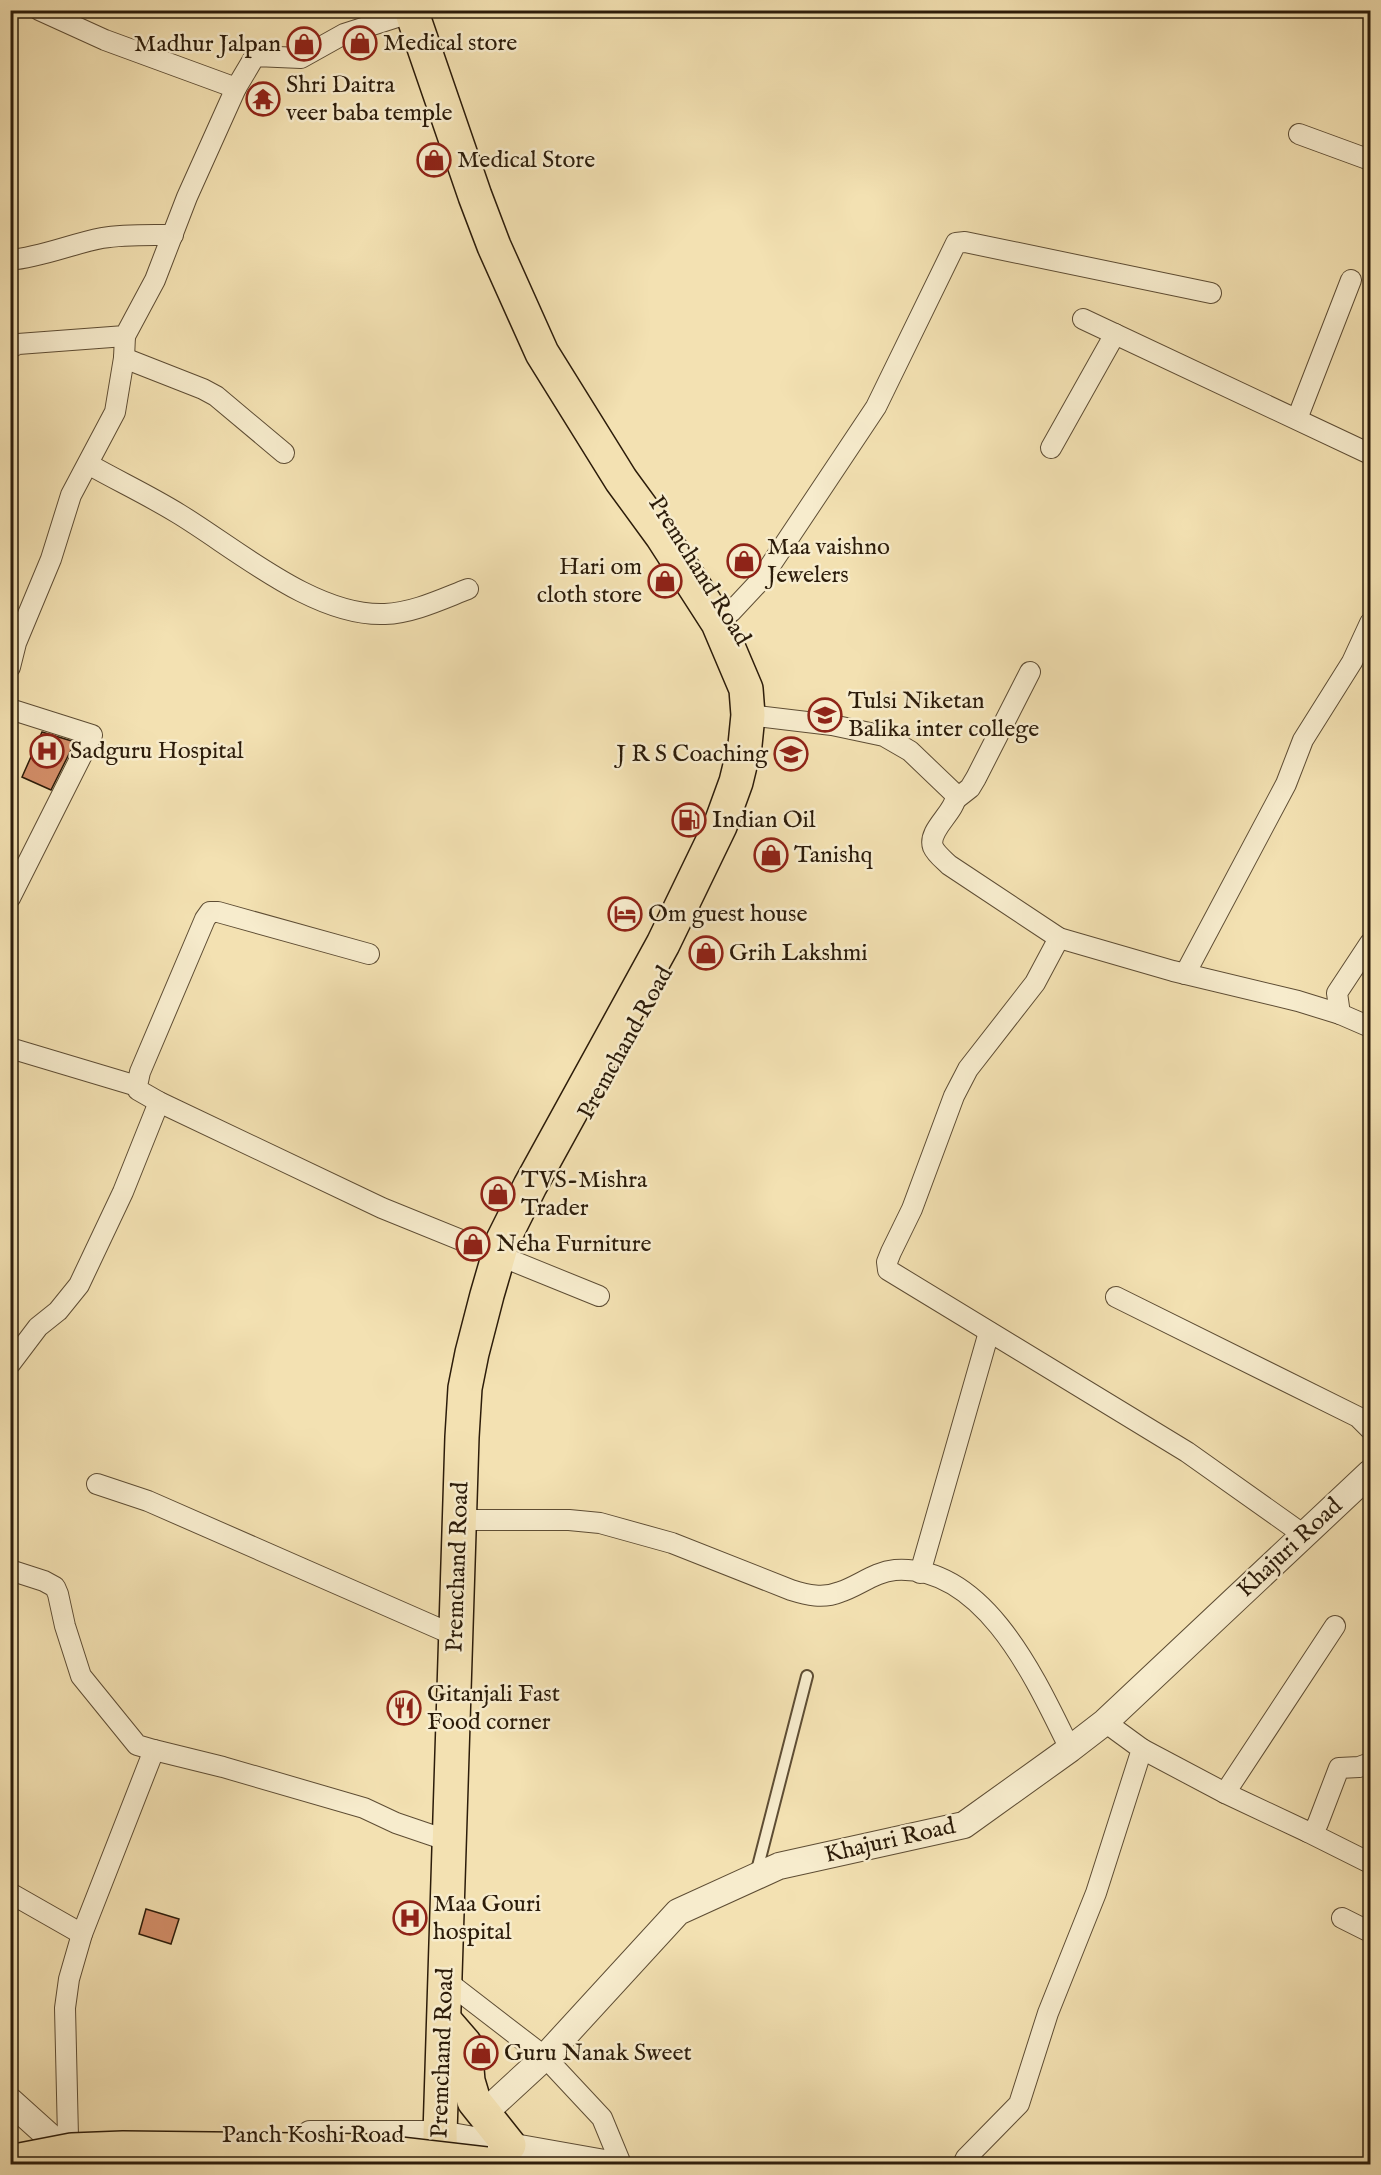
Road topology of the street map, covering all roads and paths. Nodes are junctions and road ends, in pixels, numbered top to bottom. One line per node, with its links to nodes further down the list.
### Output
1 (41, 11): 3 (street)
2 (417, 11): 3 (street); 21 (highway, Premchand Road); 26 (highway, Premchand Road)
3 (236, 88): 6 (street)
4 (1299, 134): 5 (street)
5 (1371, 160)
6 (173, 235): 7 (street); 12 (street)
7 (10, 260)
8 (1351, 280): 15 (street)
9 (1211, 293): 21 (street)
10 (1083, 319): 11 (street)
11 (1115, 334): 15 (street); 16 (street)
12 (125, 336): 13 (street); 14 (street)
13 (13, 345)
14 (124, 358): 17 (street); 19 (street)
15 (1297, 419): 18 (street)
16 (1051, 448)
17 (284, 453)
18 (1371, 454)
19 (87, 464): 20 (street); 23 (street)
20 (468, 589)
21 (731, 612): 26 (highway, Premchand Road)
22 (1369, 629): 32 (street)
23 (10, 667)
24 (1030, 672): 27 (street)
25 (10, 709): 28 (street)
26 (758, 716): 27 (street); 38 (highway, Premchand Road)
27 (956, 799): 29 (street)
28 (10, 898)
29 (1059, 938): 32 (street); 41 (street)
30 (1371, 943): 33 (street)
31 (369, 954): 36 (street)
32 (1185, 974): 33 (street)
33 (1340, 1014): 34 (street)
34 (1371, 1027)
35 (10, 1048): 36 (street)
36 (137, 1086): 37 (street)
37 (159, 1102): 38 (street); 42 (street)
38 (508, 1258): 39 (street); 46 (highway, Premchand Road)
39 (599, 1296)
40 (1116, 1297): 43 (street)
41 (989, 1332): 47 (street); 49 (street)
42 (10, 1364)
43 (1371, 1429)
44 (1371, 1473): 47 (street, Khajuri Road)
45 (98, 1484): 51 (street)
46 (459, 1520): 49 (street); 51 (highway, Premchand Road)
47 (1304, 1535): 53 (street, Khajuri Road)
48 (10, 1570): 56 (street)
49 (920, 1572): 54 (street)
50 (1335, 1626): 58 (street)
51 (456, 1636): 60 (highway, Premchand Road)
52 (807, 1676): 62 (lane)
53 (1105, 1722): 54 (street, Khajuri Road); 55 (street)
54 (1070, 1749): 62 (street, Khajuri Road)
55 (1142, 1749): 58 (street); 80 (street)
56 (154, 1750): 60 (street); 66 (street)
57 (1371, 1763): 59 (street)
58 (1225, 1793): 59 (street)
59 (1308, 1832): 61 (street)
60 (449, 1841): 67 (highway, Premchand Road)
61 (1371, 1863)
62 (755, 1877): 69 (street, Khajuri Road)
63 (10, 1893): 66 (street)
64 (1342, 1918): 65 (street)
65 (1371, 1932)
66 (82, 1934): 72 (street)
67 (445, 1980): 68 (highway, Premchand Road); 69 (street)
68 (444, 2020): 71 (highway); 74 (highway, Premchand Road)
69 (545, 2057): 71 (street, Khajuri Road); 79 (street)
70 (10, 2101): 72 (street)
71 (483, 2114): 75 (highway)
72 (59, 2137): 73 (street, Panch Koshi Road); 74 (street, Panch Koshi Road); 77 (street)
73 (10, 2147)
74 (441, 2149): 75 (street, Panch Koshi Road)
75 (497, 2155): 76 (highway, bridge); 78 (street, Panch Koshi Road)
76 (10, 2162)
77 (71, 2164)
78 (610, 2164)
79 (621, 2164)
80 (963, 2164)

